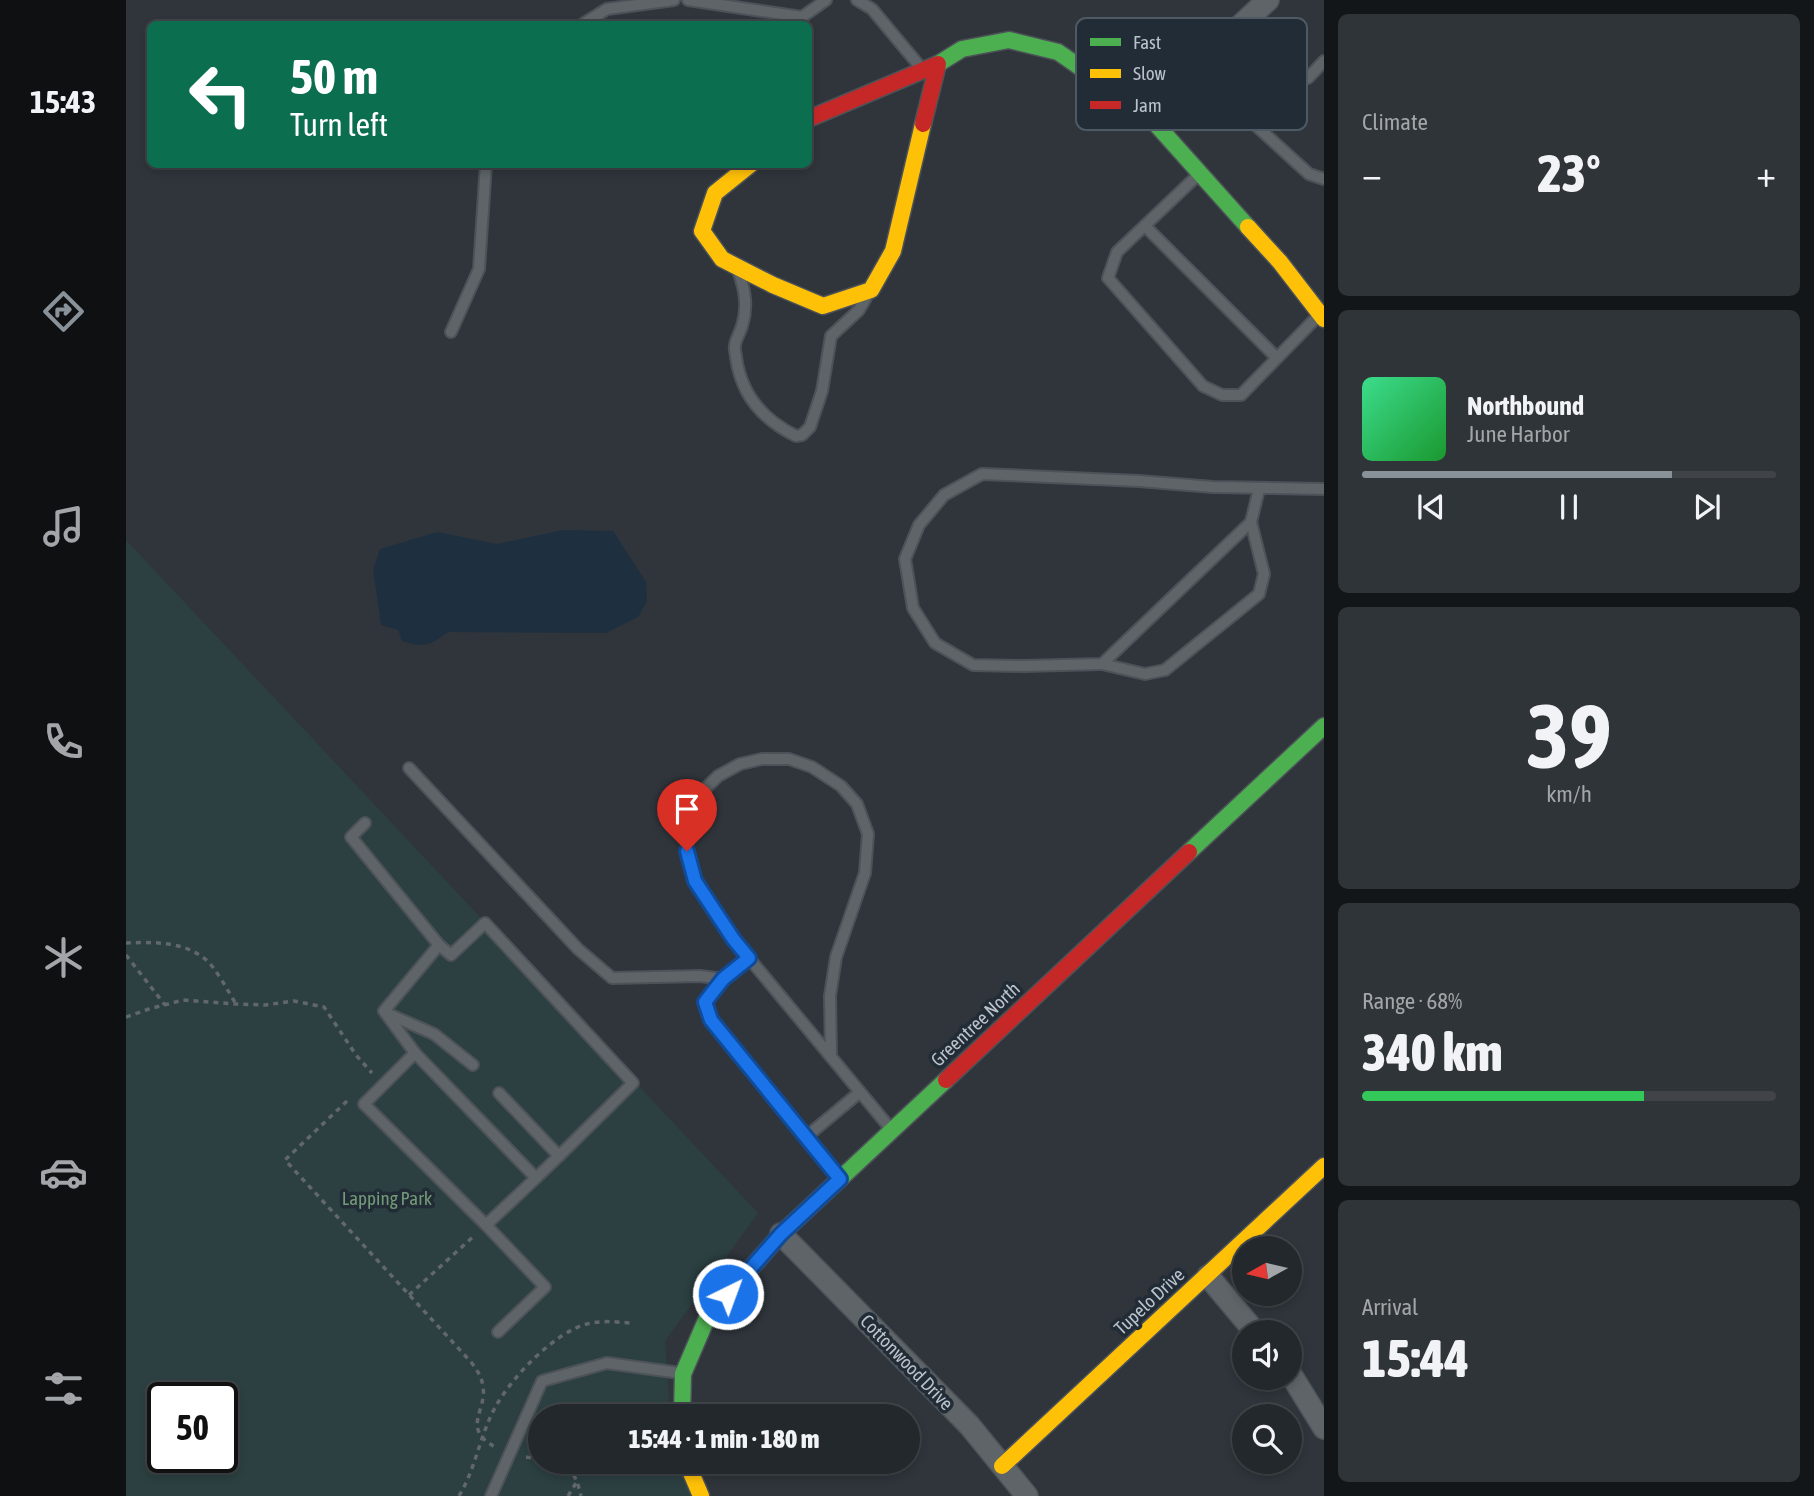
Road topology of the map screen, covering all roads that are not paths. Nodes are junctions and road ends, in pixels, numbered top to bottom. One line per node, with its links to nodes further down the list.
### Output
1 (674, 0): 7 (lane)
2 (688, 0): 3 (lane)
3 (826, 0)
4 (857, 0): 10 (lane)
5 (1268, 0): 6 (street)
6 (1249, 18)
7 (588, 21)
8 (1324, 61): 11 (lane)
9 (1076, 64): 10 (street)
10 (931, 67): 12 (street); 21 (street)
11 (1307, 78)
12 (812, 117)
13 (1161, 130): 17 (street)
14 (1261, 130): 18 (lane)
15 (486, 168): 23 (lane)
16 (746, 168): 20 (street)
17 (1200, 173): 19 (lane); 22 (street)
18 (1324, 179)
19 (1145, 226): 24 (lane); 24 (lane)
20 (737, 267): 21 (street); 21 (lane)
21 (871, 290)
22 (1322, 316): 24 (lane)
23 (451, 332)
24 (1277, 358)
25 (1259, 489): 26 (lane); 27 (lane); 28 (lane)
26 (1324, 489)
27 (1251, 522): 28 (lane); 28 (lane)
28 (1102, 664)
29 (1324, 726): 41 (street, Greentree North)
30 (409, 768): 34 (lane)
31 (365, 823): 32 (lane)
32 (439, 945): 35 (lane); 43 (lane)
33 (749, 958): 34 (lane); 37 (lane); 37 (lane)
34 (723, 979): 42 (lane)
35 (384, 1012): 36 (lane); 38 (lane)
36 (415, 1053): 45 (lane); 47 (lane)
37 (831, 1057): 39 (lane)
38 (473, 1065)
39 (860, 1092): 41 (lane); 42 (lane)
40 (499, 1093): 43 (lane)
41 (891, 1131): 46 (street, Greentree North)
42 (806, 1138): 46 (lane)
43 (559, 1156): 45 (lane)
44 (1324, 1166): 49 (street, Tupelo Drive)
45 (536, 1178): 47 (lane)
46 (840, 1179): 48 (street, Greentree North)
47 (486, 1225): 51 (lane)
48 (781, 1234): 52 (street, Greentree North); 56 (street, Cottonwood Drive)
49 (1208, 1276): 50 (street); 56 (street, Tupelo Drive)
50 (1245, 1320)
51 (498, 1332)
52 (683, 1374): 54 (street); 58 (lane)
53 (1301, 1390): 55 (street)
54 (682, 1404)
55 (1324, 1428)
56 (1002, 1466): 60 (street, Cottonwood Drive)
57 (692, 1474): 59 (street)
58 (491, 1496)
59 (701, 1496)
60 (1027, 1496)

